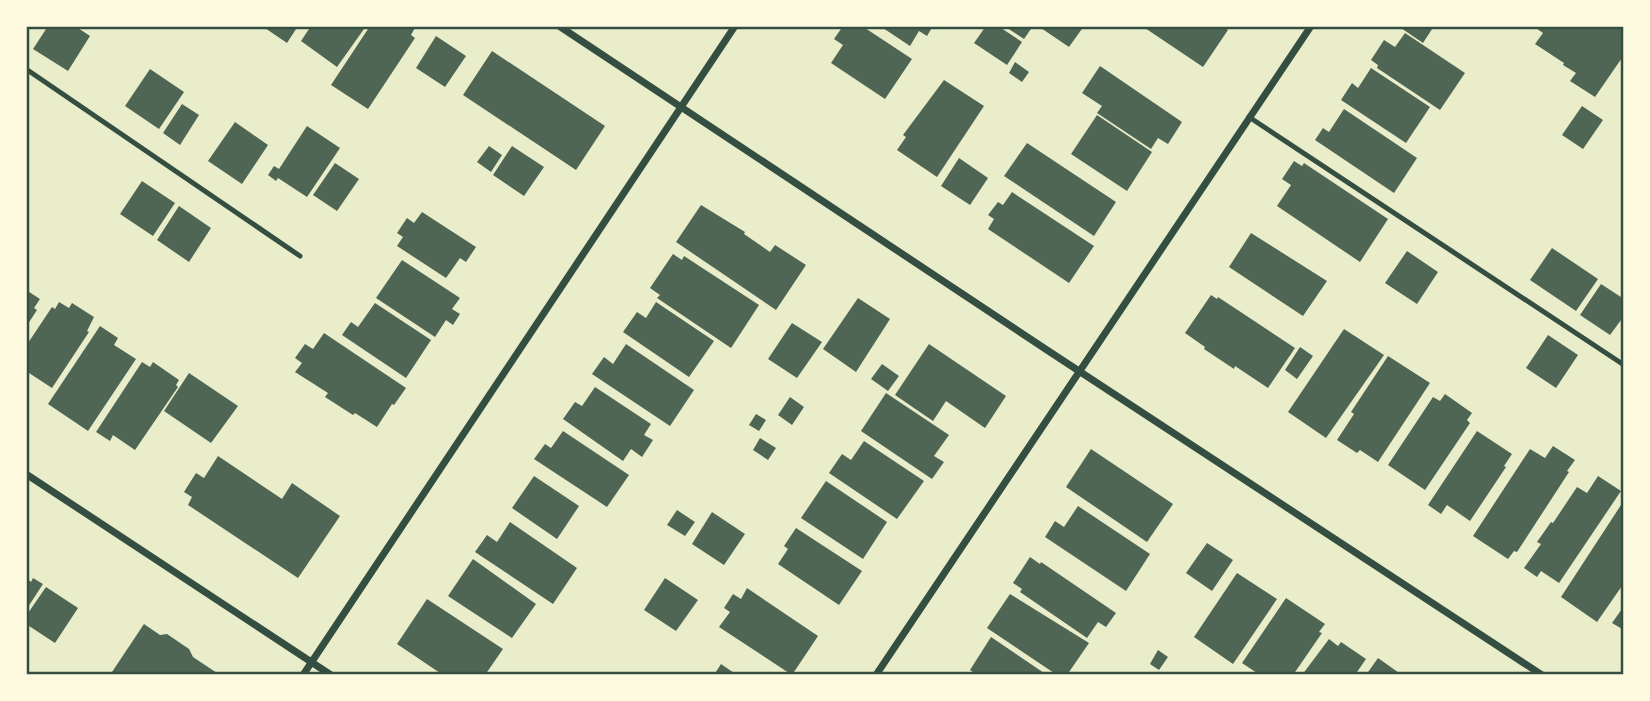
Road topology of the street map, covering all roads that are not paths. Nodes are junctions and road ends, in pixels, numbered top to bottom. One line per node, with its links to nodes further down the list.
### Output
1 (559, 26): 5 (street)
2 (735, 26): 5 (street)
3 (1311, 26): 6 (street)
4 (26, 69): 7 (lane)
5 (682, 108): 9 (street); 11 (street)
6 (1250, 117): 8 (lane); 9 (street)
7 (300, 256)
8 (1624, 365)
9 (1078, 371): 14 (street); 15 (street)
10 (26, 474): 11 (street)
11 (312, 662): 12 (street); 13 (street)
12 (303, 675)
13 (331, 675)
14 (876, 675)
15 (1542, 675)

